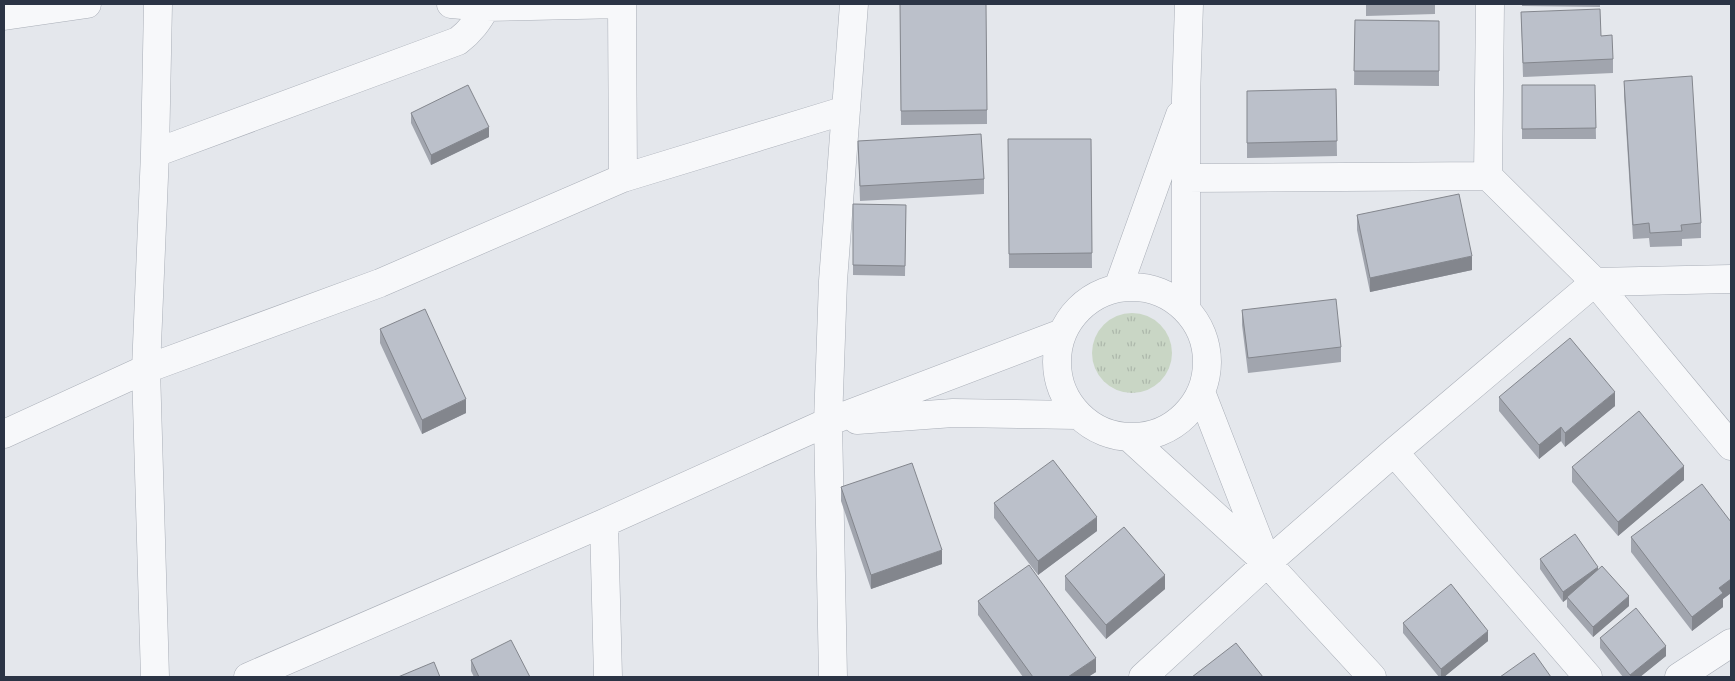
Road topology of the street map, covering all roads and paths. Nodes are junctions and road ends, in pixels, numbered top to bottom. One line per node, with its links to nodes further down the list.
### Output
1 (87, 4): 8 (street)
2 (158, 4): 11 (street)
3 (451, 4): 7 (street)
4 (854, 4): 10 (street)
5 (1189, 4): 9 (street)
6 (1490, 4): 12 (street)
7 (486, 7): 11 (street); 13 (street)
8 (4, 16)
9 (1186, 98): 14 (street); 17 (street)
10 (846, 110): 13 (street); 23 (street)
11 (155, 153): 20 (street)
12 (1488, 176): 14 (street); 16 (street)
13 (623, 178): 20 (street)
14 (1186, 178): 18 (street)
15 (1731, 279): 16 (street)
16 (1595, 282): 26 (street); 27 (street)
17 (1118, 288): 18 (street); 19 (street)
18 (1186, 309): 21 (street)
19 (1062, 333): 22 (street); 23 (street)
20 (146, 369): 24 (street); 31 (street)
21 (1202, 392): 25 (street); 29 (street)
22 (1077, 415): 23 (street); 25 (street)
23 (828, 422): 28 (street); 34 (street)
24 (4, 434)
25 (1130, 438): 29 (street)
26 (1731, 446)
27 (1394, 452): 29 (street); 37 (street)
28 (604, 523): 32 (street); 33 (street)
29 (1267, 564): 35 (street); 36 (street)
30 (1731, 642): 38 (street)
31 (155, 677)
32 (248, 677)
33 (608, 677)
34 (833, 677)
35 (1143, 677)
36 (1372, 677)
37 (1588, 677)
38 (1679, 677)

